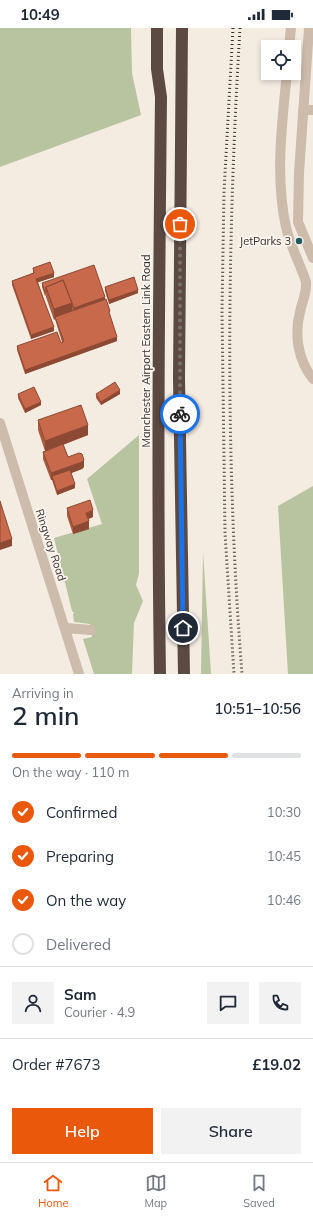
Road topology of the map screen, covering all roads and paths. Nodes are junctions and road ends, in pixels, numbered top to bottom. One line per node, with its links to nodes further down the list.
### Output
1 (157, 28): 14 (highway, Manchester Airport Eastern Link Road)
2 (182, 28): 15 (highway)
3 (290, 28): 5 (street)
4 (309, 28): 7 (street)
5 (289, 40)
6 (286, 80): 9 (street)
7 (308, 110): 8 (street)
8 (312, 254)
9 (313, 379)
10 (0, 423): 11 (street, Ringway Road)
11 (65, 628): 12 (street); 13 (street, Ringway Road)
12 (91, 630)
13 (79, 674)
14 (160, 674)
15 (184, 674)

